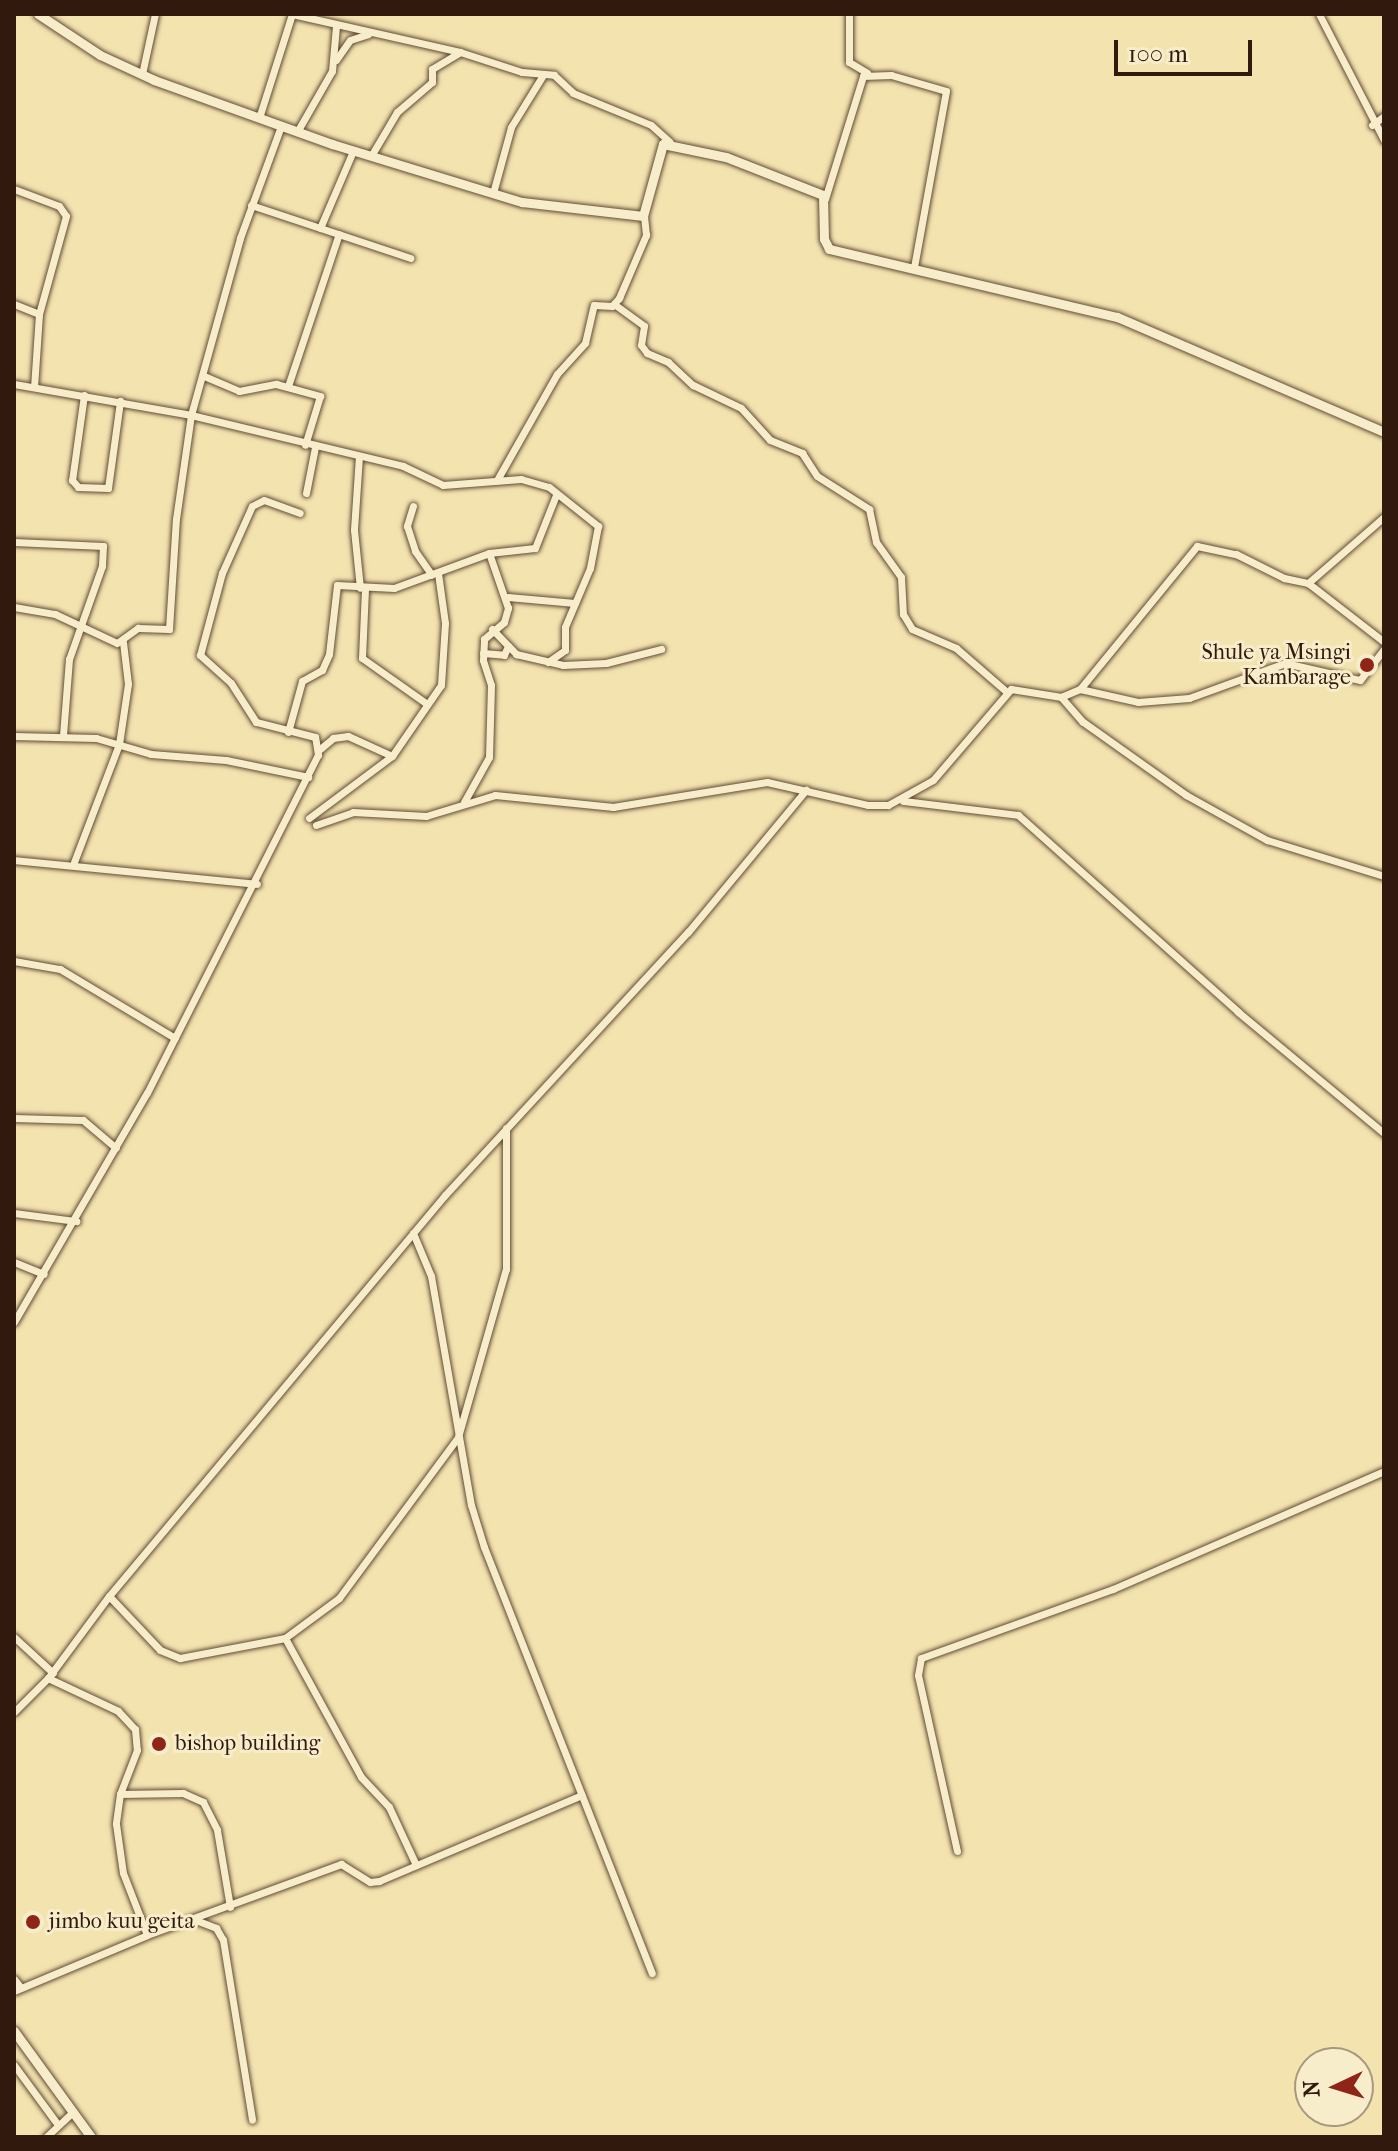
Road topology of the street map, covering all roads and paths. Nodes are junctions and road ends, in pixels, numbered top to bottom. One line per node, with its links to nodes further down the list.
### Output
1 (38, 14): 11 (street)
2 (155, 14): 11 (street)
3 (292, 14): 6 (street); 14 (street)
4 (849, 14): 10 (street)
5 (1319, 14): 15 (street)
6 (336, 26): 7 (street); 9 (street)
7 (371, 33): 8 (street); 9 (street)
8 (460, 52): 12 (street); 21 (street)
9 (335, 62): 17 (street)
10 (867, 73): 24 (street); 30 (street)
11 (142, 74): 14 (street)
12 (543, 75): 19 (street); 23 (street)
13 (1384, 116): 15 (street)
14 (259, 118): 16 (street)
15 (1372, 125): 18 (street)
16 (281, 126): 17 (street); 25 (street)
17 (297, 132): 20 (street)
18 (1384, 140)
19 (670, 142): 24 (street); 26 (street)
20 (353, 151): 21 (street); 27 (street)
21 (371, 156): 23 (street)
22 (14, 189): 33 (street)
23 (493, 193): 26 (street)
24 (825, 199): 30 (street)
25 (251, 205): 27 (street); 34 (street)
26 (644, 216): 32 (street)
27 (320, 228): 28 (street)
28 (339, 234): 29 (street); 36 (street)
29 (410, 258)
30 (914, 267): 41 (street)
31 (14, 304): 33 (street)
32 (614, 304): 45 (street); 69 (street)
33 (39, 314): 37 (street)
34 (204, 376): 36 (street); 40 (street)
35 (14, 384): 37 (street)
36 (288, 386): 42 (street)
37 (34, 387): 38 (street)
38 (84, 395): 39 (street); 39 (street)
39 (120, 401): 40 (street)
40 (191, 415): 42 (street); 61 (street)
41 (1383, 434)
42 (305, 445): 43 (street)
43 (315, 447): 44 (street); 46 (street)
44 (359, 456): 45 (street); 55 (street)
45 (497, 480): 47 (street)
46 (306, 493)
47 (556, 495): 52 (street); 57 (street)
48 (413, 506): 53 (street)
49 (300, 513): 72 (street)
50 (1384, 517): 54 (street)
51 (14, 542): 59 (street)
52 (489, 553): 53 (street); 56 (street)
53 (435, 574): 55 (street); 71 (street)
54 (1308, 583): 62 (street); 68 (street)
55 (363, 589): 71 (street); 72 (street)
56 (508, 597): 57 (street); 60 (street)
57 (575, 603): 67 (street)
58 (14, 607): 59 (street)
59 (78, 627): 61 (street); 74 (street)
60 (492, 629): 63 (street); 66 (street)
61 (123, 642): 75 (street)
62 (1384, 642)
63 (508, 646): 66 (street); 67 (street)
64 (661, 649): 67 (street)
65 (1384, 649): 68 (street)
66 (483, 653): 81 (street)
67 (548, 662)
68 (1080, 689): 70 (street)
69 (1007, 692): 70 (street); 80 (street)
70 (1061, 697): 86 (street)
71 (427, 704): 77 (street)
72 (288, 732): 76 (street)
73 (14, 736): 74 (street)
74 (63, 736): 75 (street)
75 (119, 744): 78 (street); 85 (street)
76 (320, 749): 77 (street); 78 (street)
77 (392, 756): 82 (street)
78 (308, 777): 87 (street)
79 (806, 790): 80 (street); 81 (street); 91 (street)
80 (900, 800): 92 (street)
81 (464, 802): 83 (street)
82 (309, 818)
83 (316, 825)
84 (14, 860): 85 (street)
85 (74, 862): 87 (street)
86 (1384, 876)
87 (257, 884): 89 (street)
88 (14, 961): 89 (street)
89 (175, 1038): 93 (street)
90 (14, 1118): 93 (street)
91 (506, 1128): 96 (street); 100 (street)
92 (1384, 1133)
93 (116, 1148): 95 (street)
94 (14, 1213): 95 (street)
95 (76, 1221): 98 (street)
96 (413, 1233): 100 (street); 102 (street)
97 (14, 1262): 98 (street)
98 (44, 1274): 99 (street)
99 (14, 1322)
100 (458, 1437): 104 (street); 108 (street)
101 (1384, 1471): 109 (street)
102 (109, 1596): 104 (street); 105 (street)
103 (14, 1637): 105 (street)
104 (285, 1638): 110 (street)
105 (50, 1676): 106 (street); 107 (street)
106 (14, 1712)
107 (120, 1794): 111 (street); 113 (street)
108 (582, 1795): 110 (street); 114 (street)
109 (957, 1851)
110 (416, 1865): 111 (street)
111 (230, 1907): 112 (street)
112 (191, 1918): 113 (street); 120 (street)
113 (147, 1935): 116 (street)
114 (652, 1973)
115 (14, 1979): 116 (street)
116 (18, 1990)
117 (16, 2039): 119 (street)
118 (14, 2065): 121 (street)
119 (73, 2112): 121 (street); 123 (street)
120 (252, 2120)
121 (58, 2125): 122 (street)
122 (46, 2137)
123 (91, 2137)

